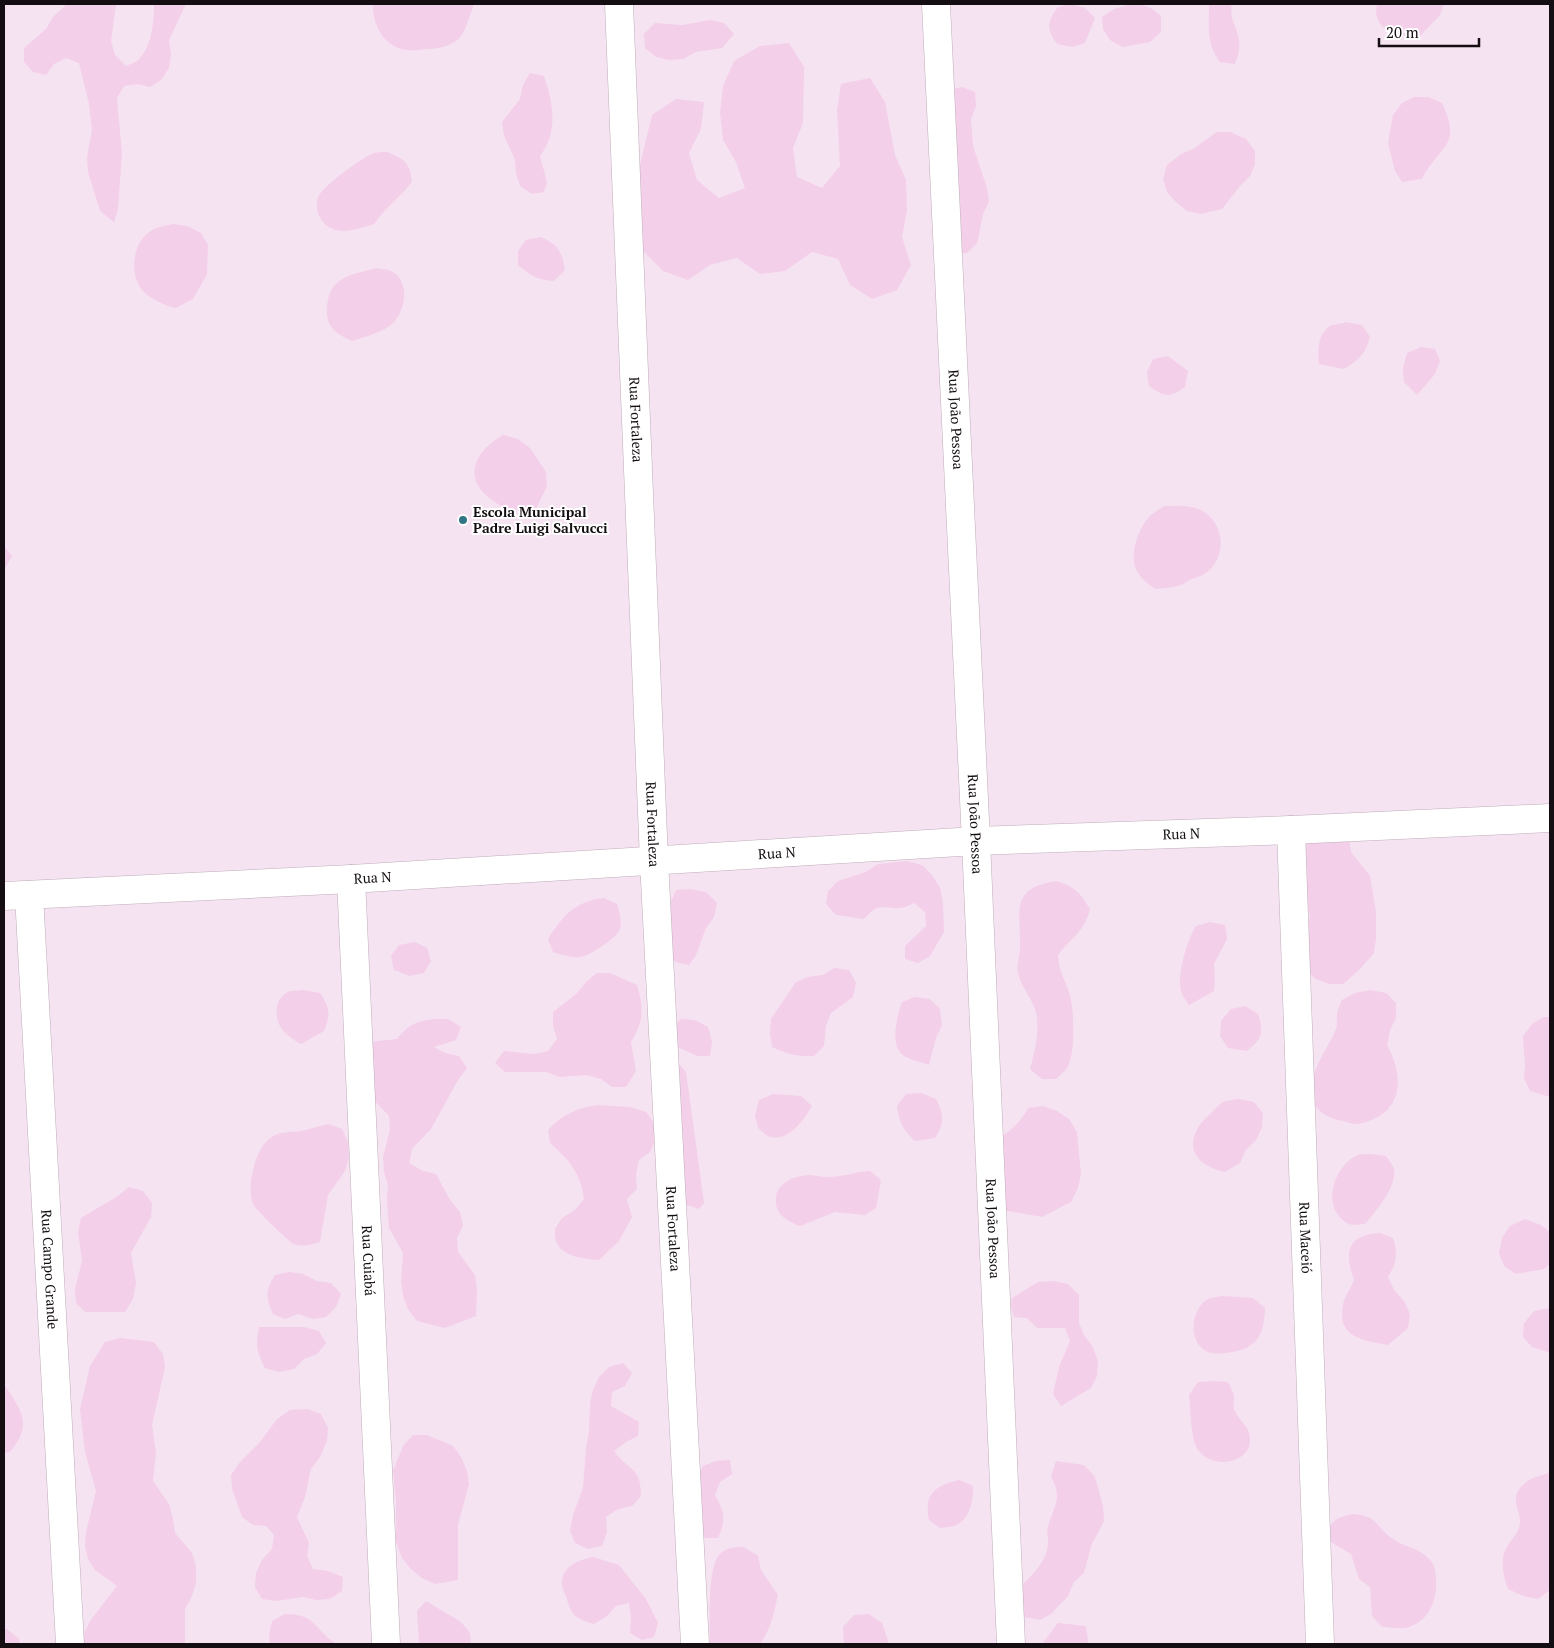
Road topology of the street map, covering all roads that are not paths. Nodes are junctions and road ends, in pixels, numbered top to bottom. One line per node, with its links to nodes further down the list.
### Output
1 (619, 4): 6 (street, Rua Fortaleza)
2 (936, 4): 5 (street, Rua João Pessoa)
3 (1550, 818): 4 (street, Rua N)
4 (1291, 830): 5 (street, Rua N); 13 (street, Rua Maceió)
5 (976, 841): 6 (street, Rua N); 12 (street, Rua João Pessoa)
6 (654, 861): 7 (street, Rua N); 11 (street, Rua Fortaleza)
7 (351, 879): 8 (street, Rua N); 10 (street, Rua Cuiabá)
8 (17, 896): 9 (street, Rua Campo Grande)
9 (70, 1644)
10 (386, 1644)
11 (695, 1644)
12 (1011, 1644)
13 (1320, 1644)

